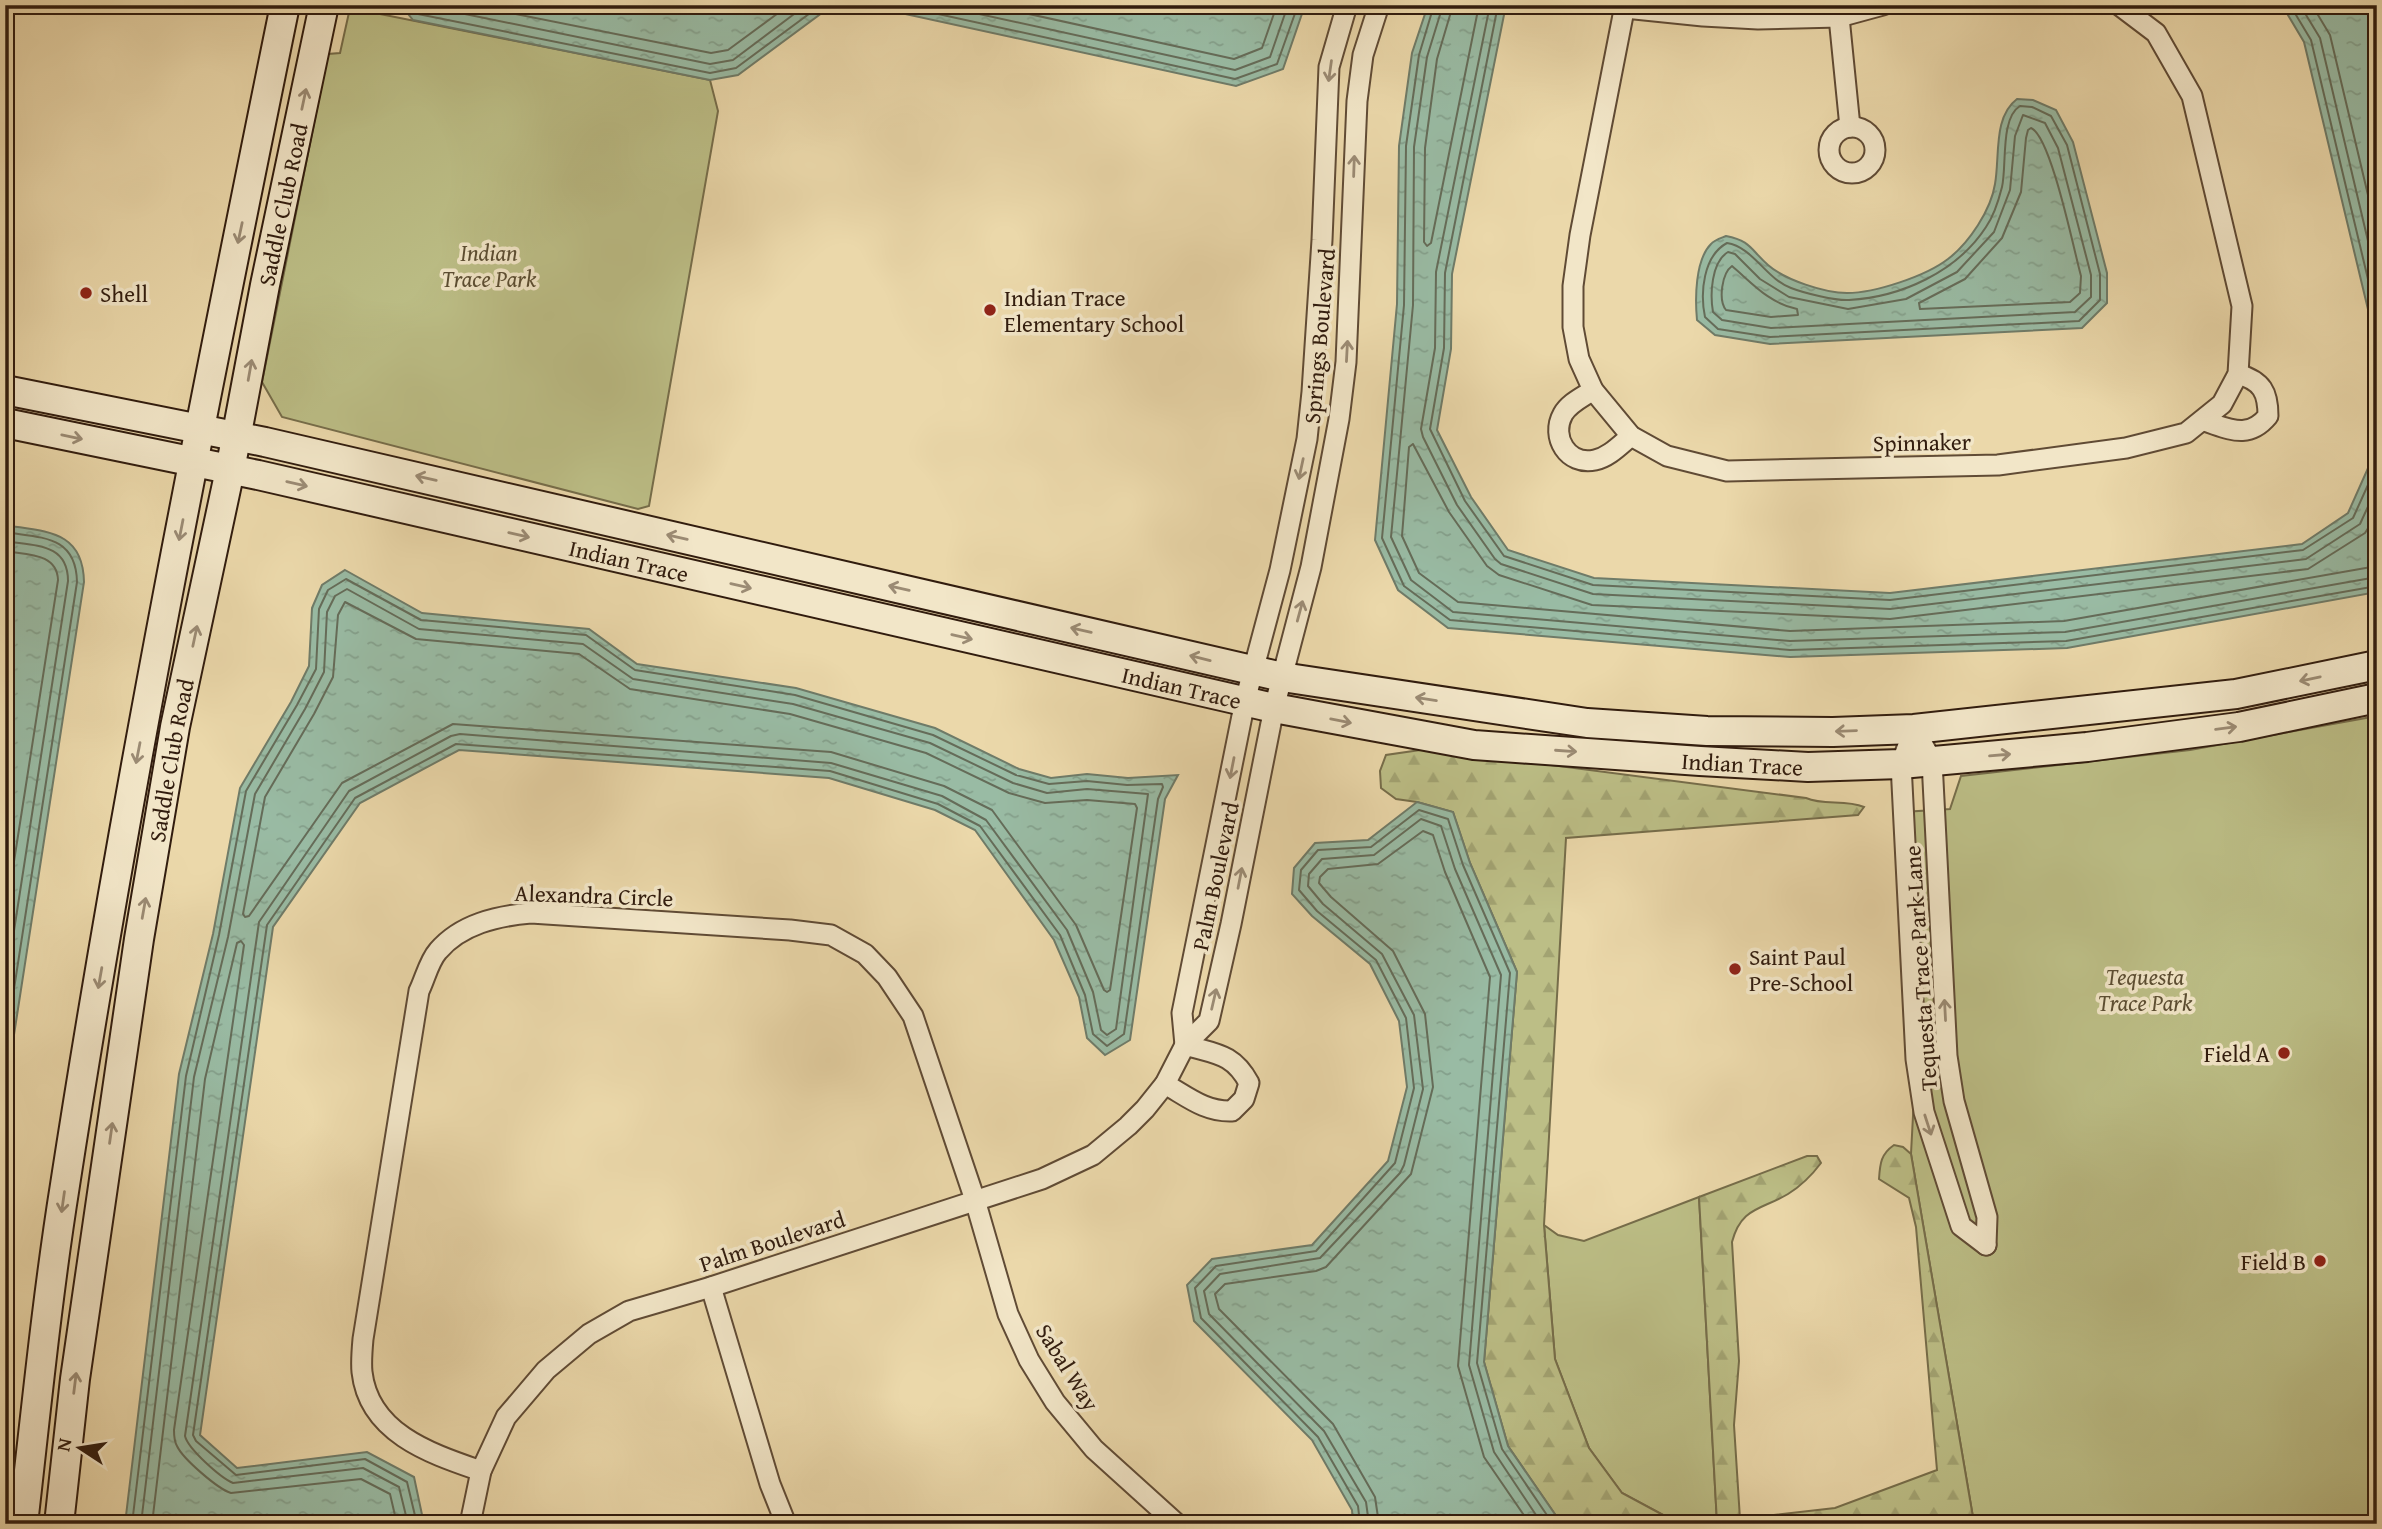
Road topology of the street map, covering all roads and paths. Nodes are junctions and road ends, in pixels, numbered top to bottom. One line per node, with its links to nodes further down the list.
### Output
1 (285, 5): 15 (main road, Saddle Club Road, one-way to 15)
2 (324, 5): 17 (main road, Saddle Club Road, one-way to 2)
3 (1347, 5): 21 (street, Springs Boulevard, one-way to 21)
4 (1379, 5): 22 (street, Springs Boulevard, one-way to 4)
5 (1883, 5): 8 (street, Spinnaker)
6 (2119, 5): 10 (street, Spinnaker)
7 (1625, 7): 8 (street, Spinnaker); 12 (street, Spinnaker)
8 (1839, 18): 9 (street)
9 (1850, 127)
10 (2238, 374): 13 (street, Spinnaker); 13 (street)
11 (5, 390): 15 (main road, Indian Trace)
12 (1593, 390): 16 (street, Spinnaker); 16 (street)
13 (2204, 421): 16 (street, Spinnaker)
14 (5, 423): 18 (main road, Indian Trace, one-way to 18)
15 (201, 429): 17 (main road, Indian Trace); 18 (main road, Saddle Club Road)
16 (1631, 436)
17 (237, 437): 19 (main road, Saddle Club Road); 21 (main road, Indian Trace, one-way to 17)
18 (193, 463): 19 (main road, Indian Trace); 36 (main road, Saddle Club Road, one-way to 36)
19 (230, 470): 24 (main road, Indian Trace, one-way to 24); 37 (main road, Saddle Club Road, one-way to 19)
20 (2377, 666): 26 (main road, Indian Trace, one-way to 26)
21 (1252, 671): 22 (main road, Indian Trace); 24 (street, Springs Boulevard)
22 (1282, 677): 25 (street, Springs Boulevard); 26 (main road, Indian Trace, one-way to 22)
23 (2377, 698): 27 (main road, Indian Trace, one-way to 23)
24 (1245, 701): 25 (main road, Indian Trace); 29 (street, Palm Boulevard, one-way to 29)
25 (1274, 708): 28 (main road, Indian Trace, one-way to 28); 30 (street, Palm Boulevard, one-way to 25)
26 (1914, 729): 27 (street, Tequesta Trace Park Lane); 28 (street, Tequesta Trace Park Lane)
27 (1932, 761): 28 (main road, Indian Trace); 28 (street, Tequesta Trace Park Lane, one-way to 27)
28 (1900, 764)
29 (1203, 918): 30 (street); 31 (street, Palm Boulevard)
30 (1231, 924): 31 (street, Palm Boulevard, one-way to 30)
31 (1185, 1045): 32 (street, Palm Boulevard); 32 (street)
32 (1165, 1084): 33 (street, Palm Boulevard)
33 (975, 1200): 34 (street, Palm Boulevard); 35 (street, Alexandra Circle); 40 (street, Sabal Way)
34 (711, 1287): 35 (street, Palm Boulevard); 39 (street)
35 (481, 1471): 38 (street, Palm Boulevard)
36 (23, 1524)
37 (59, 1524)
38 (470, 1524)
39 (786, 1524)
40 (1177, 1524)

